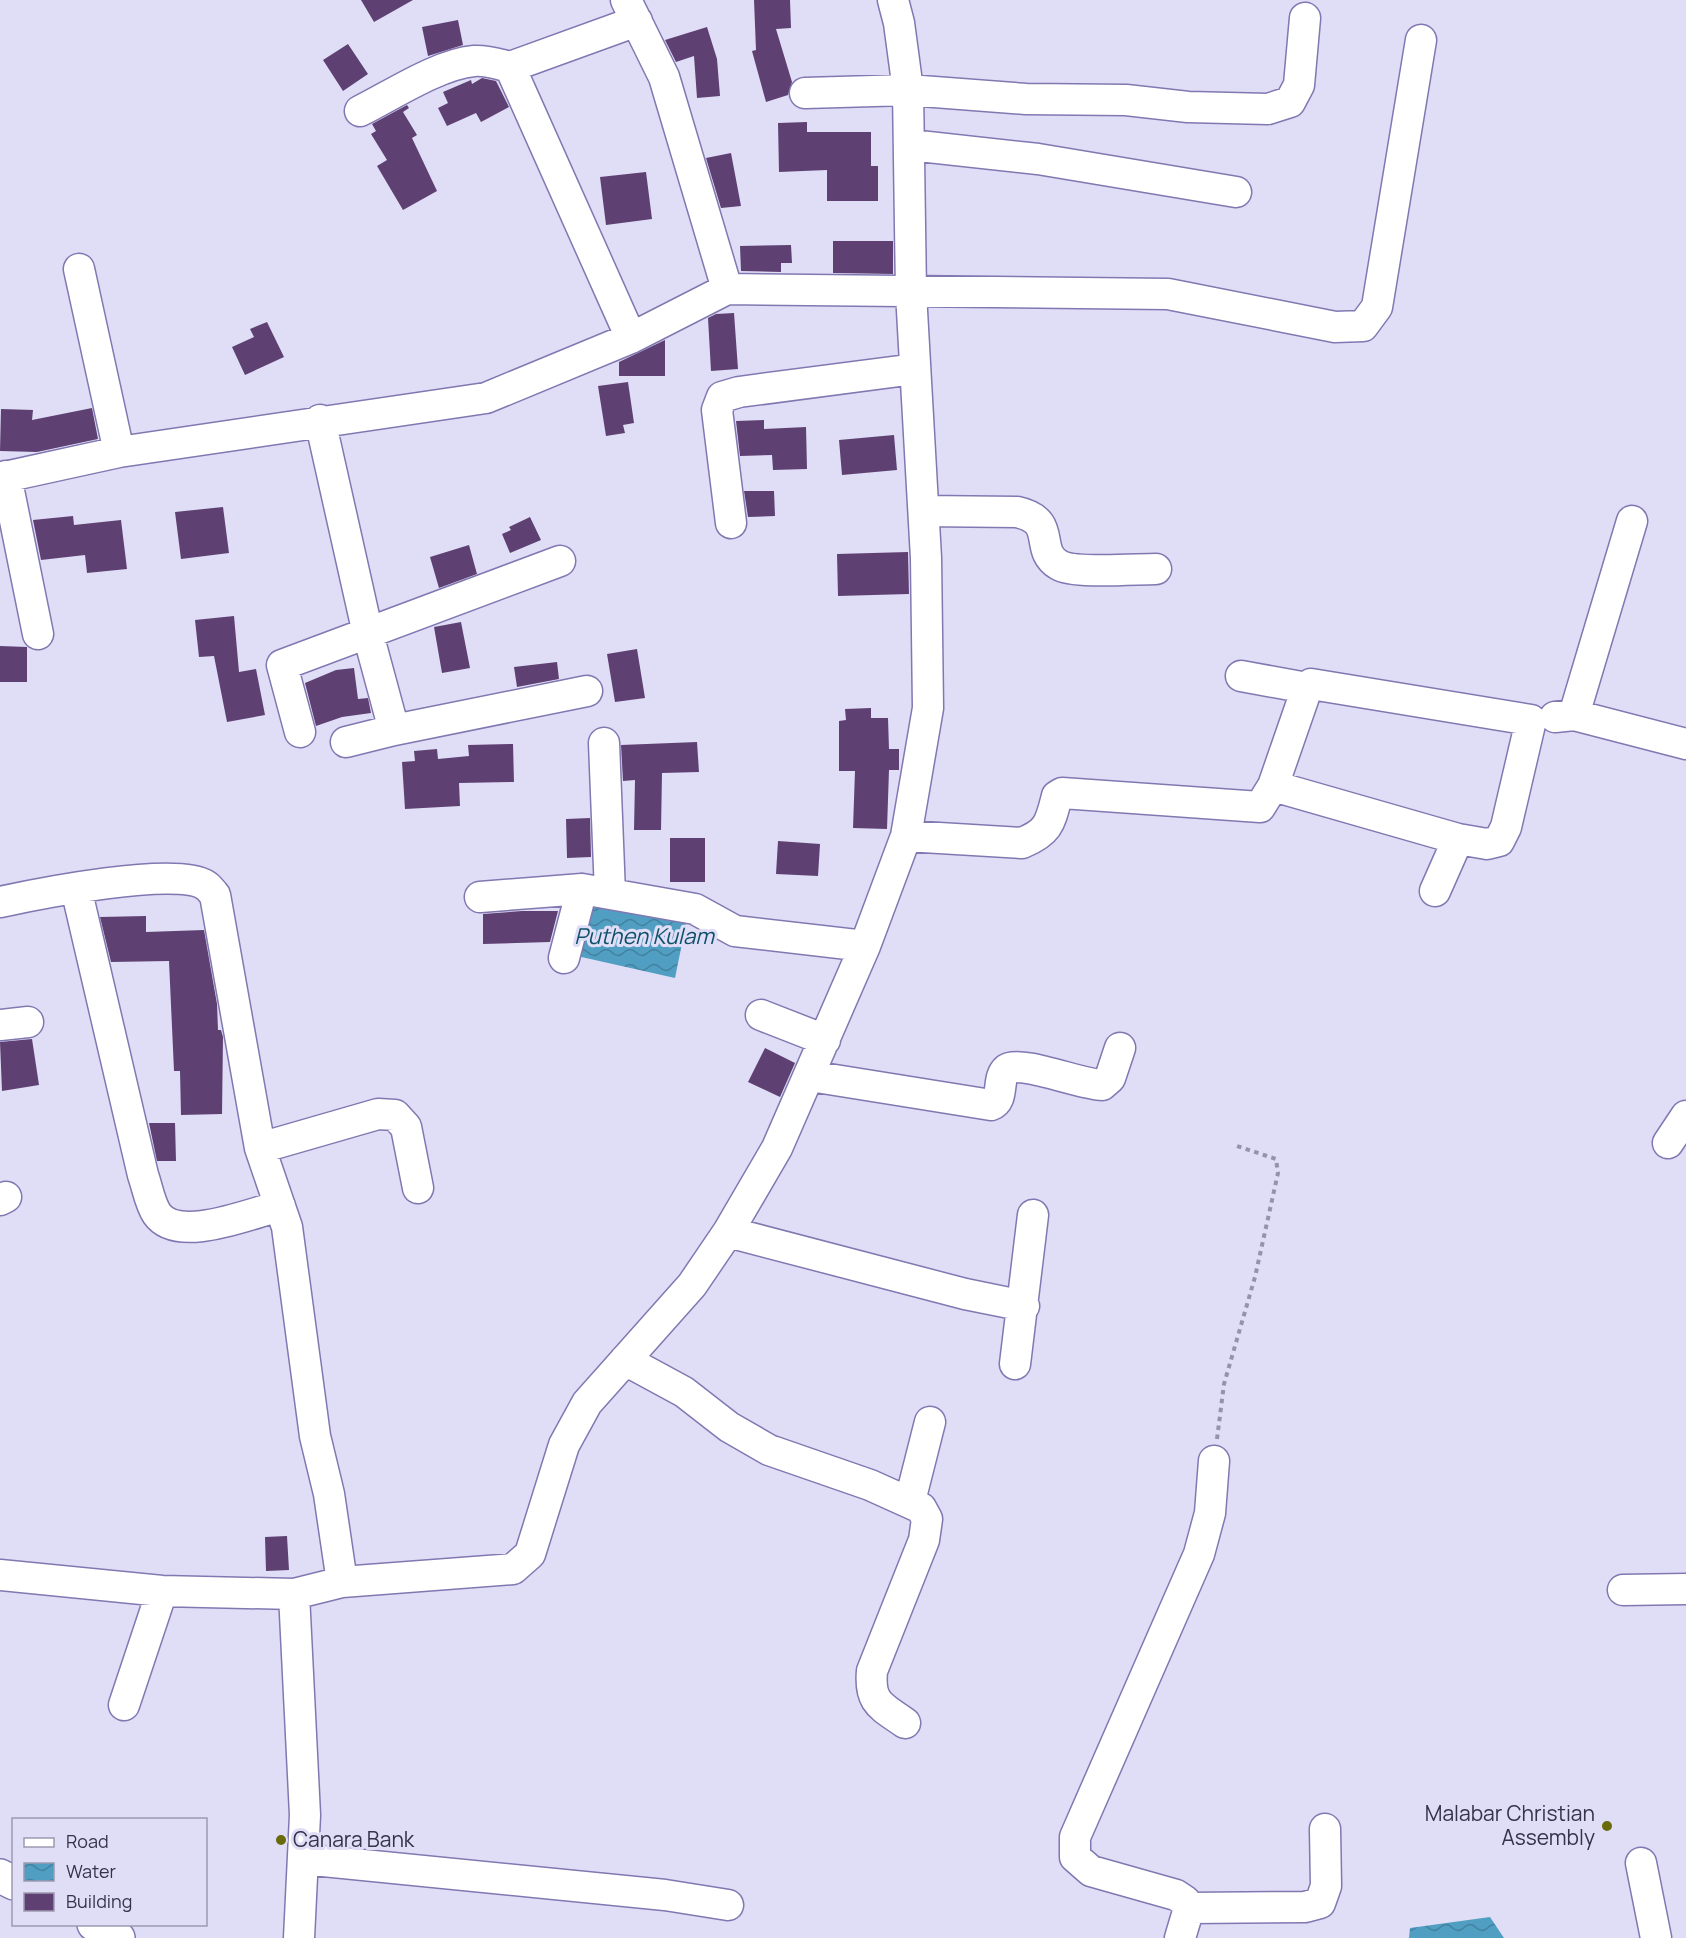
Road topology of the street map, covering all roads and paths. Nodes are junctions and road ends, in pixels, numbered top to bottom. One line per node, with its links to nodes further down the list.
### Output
1 (893, 0): 6 (street)
2 (632, 10): 5 (street); 12 (street)
3 (1305, 18): 6 (street)
4 (1421, 40): 13 (street)
5 (510, 67): 8 (street); 14 (street)
6 (908, 90): 7 (street); 9 (street)
7 (805, 93)
8 (360, 111)
9 (910, 146): 10 (street); 13 (street)
10 (1236, 192)
11 (79, 269): 17 (street)
12 (727, 289): 13 (street); 14 (street)
13 (911, 293): 15 (street)
14 (631, 338): 16 (street)
15 (915, 369): 19 (street); 21 (street)
16 (320, 420): 17 (street); 25 (street)
17 (119, 452): 18 (street)
18 (3, 477): 24 (street)
19 (924, 512): 23 (street); 37 (street)
20 (1632, 521): 29 (street)
21 (731, 523)
22 (560, 561): 25 (street)
23 (1156, 569)
24 (38, 634)
25 (368, 634): 31 (street); 32 (street)
26 (1241, 676): 27 (street)
27 (1307, 688): 30 (street); 36 (street)
28 (587, 692): 31 (street)
29 (1574, 715): 30 (street); 35 (street)
30 (1531, 720): 38 (street)
31 (394, 730): 33 (street)
32 (300, 732)
33 (346, 742)
34 (604, 743): 40 (street)
35 (1686, 744)
36 (1273, 786): 37 (street); 38 (street)
37 (906, 836): 44 (street)
38 (1458, 839): 41 (street)
39 (76, 888): 43 (street); 53 (street); 55 (street)
40 (596, 891): 42 (street); 44 (street); 45 (street)
41 (1435, 891)
42 (480, 897)
43 (0, 902)
44 (865, 946): 47 (street)
45 (564, 958)
46 (761, 1015): 47 (street)
47 (825, 1040): 49 (street)
48 (1120, 1048): 49 (street)
49 (810, 1076): 57 (street)
50 (1686, 1116): 51 (street)
51 (1668, 1143)
52 (1234, 1145): 62 (path)
53 (260, 1148): 54 (street); 55 (street)
54 (418, 1188)
55 (280, 1206): 65 (street)
56 (1033, 1215): 58 (street)
57 (728, 1232): 58 (street); 59 (street)
58 (1024, 1306): 60 (street)
59 (625, 1360): 63 (street); 65 (street)
60 (1015, 1364)
61 (930, 1422): 63 (street)
62 (1214, 1461): 76 (street)
63 (910, 1501): 71 (street)
64 (1, 1578): 68 (street)
65 (342, 1582): 69 (street)
66 (1686, 1589): 67 (street)
67 (1623, 1590)
68 (162, 1591): 69 (street); 70 (street)
69 (294, 1594): 73 (street)
70 (124, 1705)
71 (905, 1723)
72 (1325, 1829): 76 (street)
73 (303, 1858): 75 (street); 79 (street)
74 (1641, 1863): 81 (street)
75 (728, 1905)
76 (1189, 1908): 80 (street)
77 (97, 1926): 78 (main road)
78 (118, 1938)
79 (299, 1938)
80 (1180, 1938)
81 (1656, 1938)

